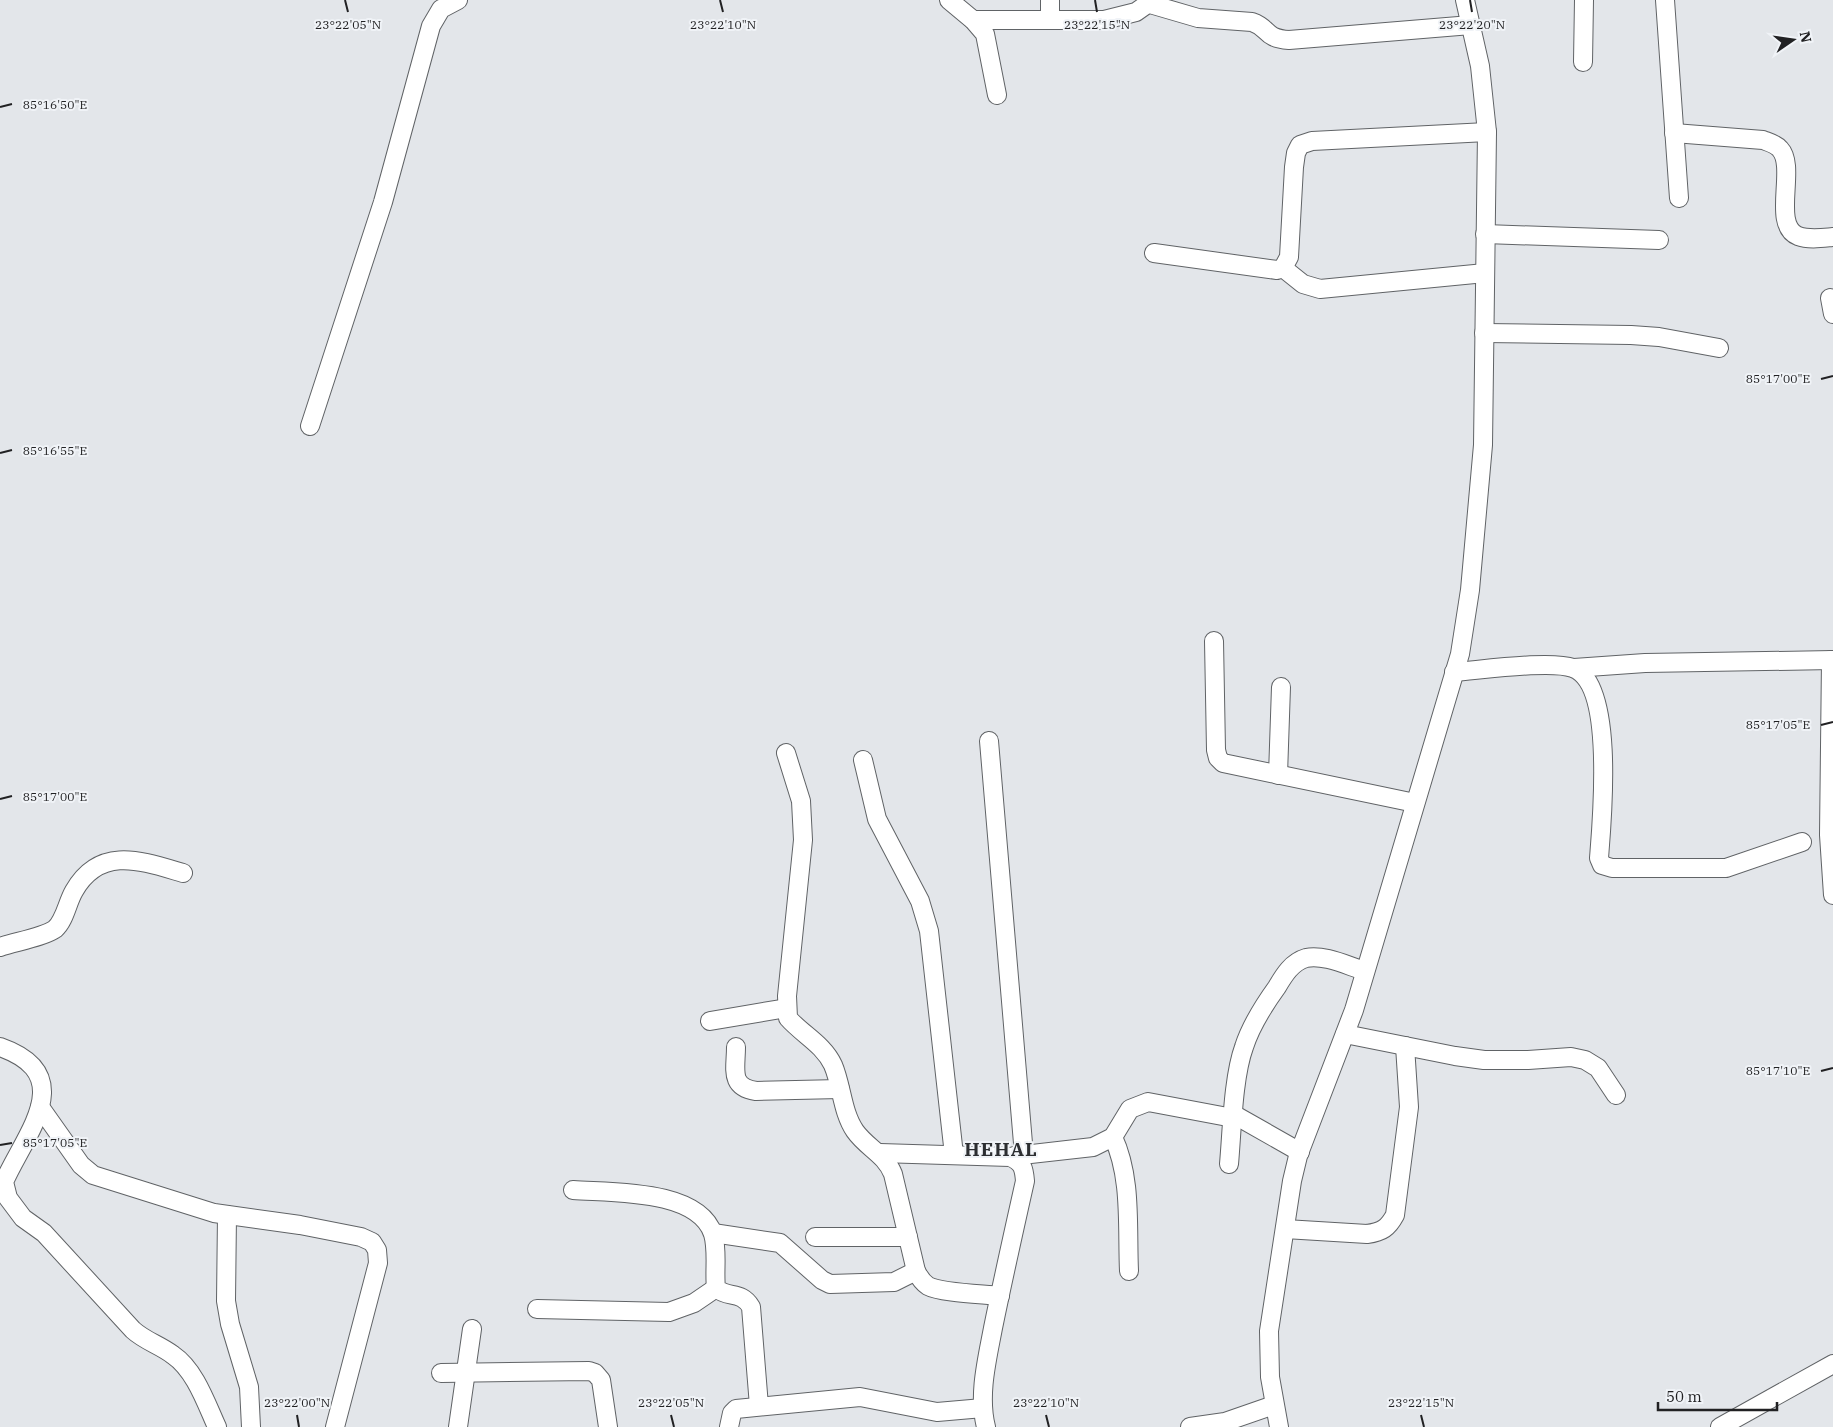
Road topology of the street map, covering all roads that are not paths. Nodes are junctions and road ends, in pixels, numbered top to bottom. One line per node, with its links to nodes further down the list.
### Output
1 (458, 0): 24 (street)
2 (949, 0): 8 (street)
3 (1050, 0): 9 (street)
4 (1464, 0): 10 (street)
5 (1584, 0): 11 (street)
6 (1665, 0): 14 (street)
7 (1151, 2): 9 (street); 10 (street)
8 (973, 20): 9 (street); 12 (street)
9 (1050, 20)
10 (1471, 25): 13 (street)
11 (1583, 62)
12 (997, 95)
13 (1487, 132): 16 (street); 20 (street)
14 (1674, 133): 15 (street); 17 (street)
15 (1679, 198)
16 (1485, 234): 18 (street); 21 (street)
17 (1833, 237)
18 (1659, 240)
19 (1154, 253): 20 (street)
20 (1283, 268): 21 (street)
21 (1485, 272): 22 (street)
22 (1484, 333): 23 (street); 28 (street)
23 (1719, 348)
24 (310, 426)
25 (1214, 641): 33 (street)
26 (1832, 660): 27 (street); 37 (street)
27 (1574, 668): 28 (street); 35 (street)
28 (1454, 672): 34 (street)
29 (1281, 687): 33 (street)
30 (989, 741): 54 (street)
31 (786, 754): 40 (street)
32 (863, 760): 53 (street)
33 (1278, 775): 34 (street)
34 (1415, 803): 39 (street)
35 (1802, 842)
36 (183, 873): 38 (street)
37 (1833, 896)
38 (0, 947)
39 (1365, 972): 42 (street); 49 (street)
40 (786, 1008): 41 (street); 46 (street)
41 (710, 1021)
42 (1345, 1034): 43 (street); 51 (street)
43 (1406, 1046): 47 (street); 58 (street)
44 (0, 1047): 48 (street)
45 (736, 1047): 46 (street)
46 (840, 1090): 52 (street)
47 (1616, 1095)
48 (40, 1107): 57 (street); 74 (street)
49 (1233, 1116): 50 (street); 51 (street); 55 (street)
50 (1113, 1137): 54 (street); 63 (street)
51 (1300, 1152): 58 (street)
52 (880, 1153): 53 (street); 61 (street)
53 (954, 1155): 54 (street)
54 (1017, 1156): 65 (street)
55 (1229, 1164)
56 (574, 1190): 59 (street)
57 (227, 1215): 75 (street); 76 (street)
58 (1285, 1229): 71 (street)
59 (713, 1233): 62 (street); 64 (street)
60 (816, 1237): 61 (street)
61 (908, 1237): 62 (street)
62 (916, 1271): 65 (street)
63 (1129, 1271)
64 (716, 1288): 66 (street); 72 (street)
65 (1000, 1296): 73 (street)
66 (537, 1309)
67 (472, 1329): 70 (street)
68 (1833, 1364): 83 (street)
69 (441, 1373): 70 (street)
70 (466, 1373): 77 (street); 78 (street)
71 (1274, 1405): 81 (street); 82 (street)
72 (759, 1406): 73 (street); 79 (street)
73 (983, 1408): 80 (street)
74 (217, 1427)
75 (251, 1427)
76 (335, 1427)
77 (458, 1427)
78 (608, 1427)
79 (729, 1427)
80 (986, 1427)
81 (1190, 1427)
82 (1279, 1427)
83 (1720, 1427)

